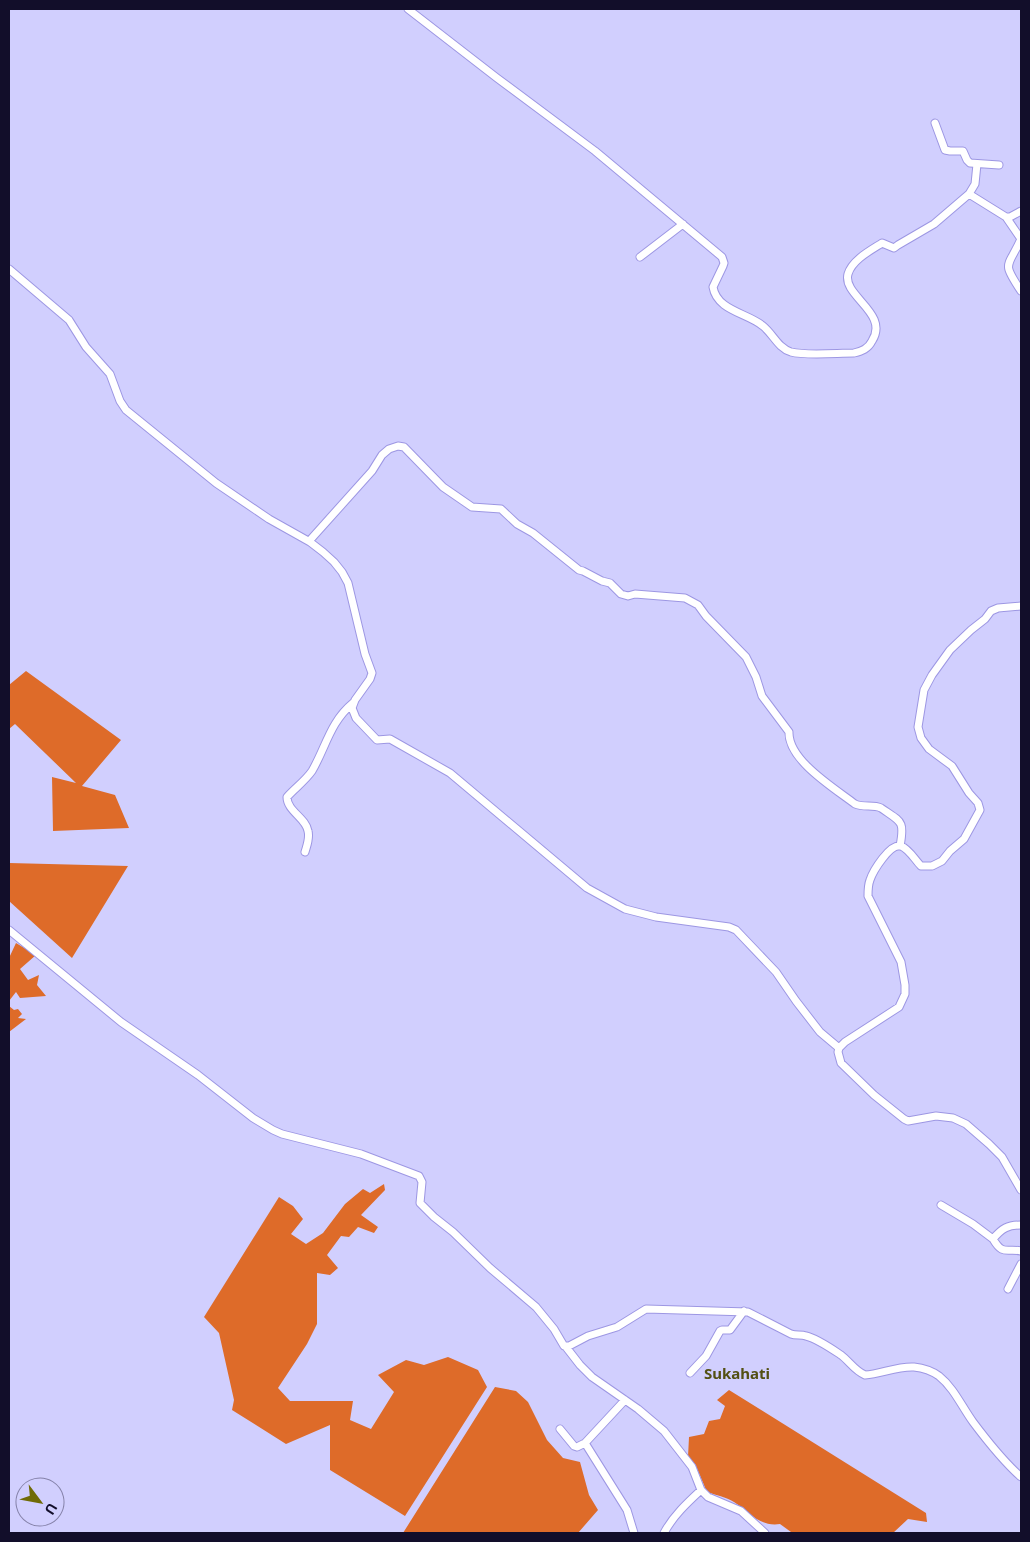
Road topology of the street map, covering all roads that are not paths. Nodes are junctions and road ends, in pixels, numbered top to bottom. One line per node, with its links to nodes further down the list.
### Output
1 (408, 9): 8 (street)
2 (935, 123): 3 (street)
3 (977, 164): 4 (street); 5 (street)
4 (999, 165)
5 (968, 194): 7 (street); 8 (street)
6 (1021, 212): 7 (street)
7 (1006, 217): 9 (street)
8 (683, 224): 10 (street)
9 (1021, 239): 12 (street)
10 (640, 258)
11 (9, 270): 13 (street)
12 (1021, 291)
13 (310, 542): 15 (street); 16 (street)
14 (1021, 606): 16 (street)
15 (353, 703): 17 (street); 19 (street)
16 (901, 842): 19 (street)
17 (305, 852)
18 (9, 930): 28 (street)
19 (837, 1047): 20 (street)
20 (1021, 1190)
21 (941, 1206): 23 (street)
22 (1021, 1225): 23 (street)
23 (993, 1239): 24 (street)
24 (1021, 1251)
25 (1021, 1264): 26 (street)
26 (1008, 1289)
27 (744, 1311): 28 (street); 29 (street); 33 (street)
28 (566, 1347): 30 (street)
29 (690, 1373)
30 (625, 1400): 32 (street); 34 (street)
31 (560, 1429): 32 (street)
32 (585, 1443): 35 (street)
33 (1021, 1477)
34 (701, 1490): 36 (street); 37 (street)
35 (634, 1533)
36 (664, 1533)
37 (764, 1533)

